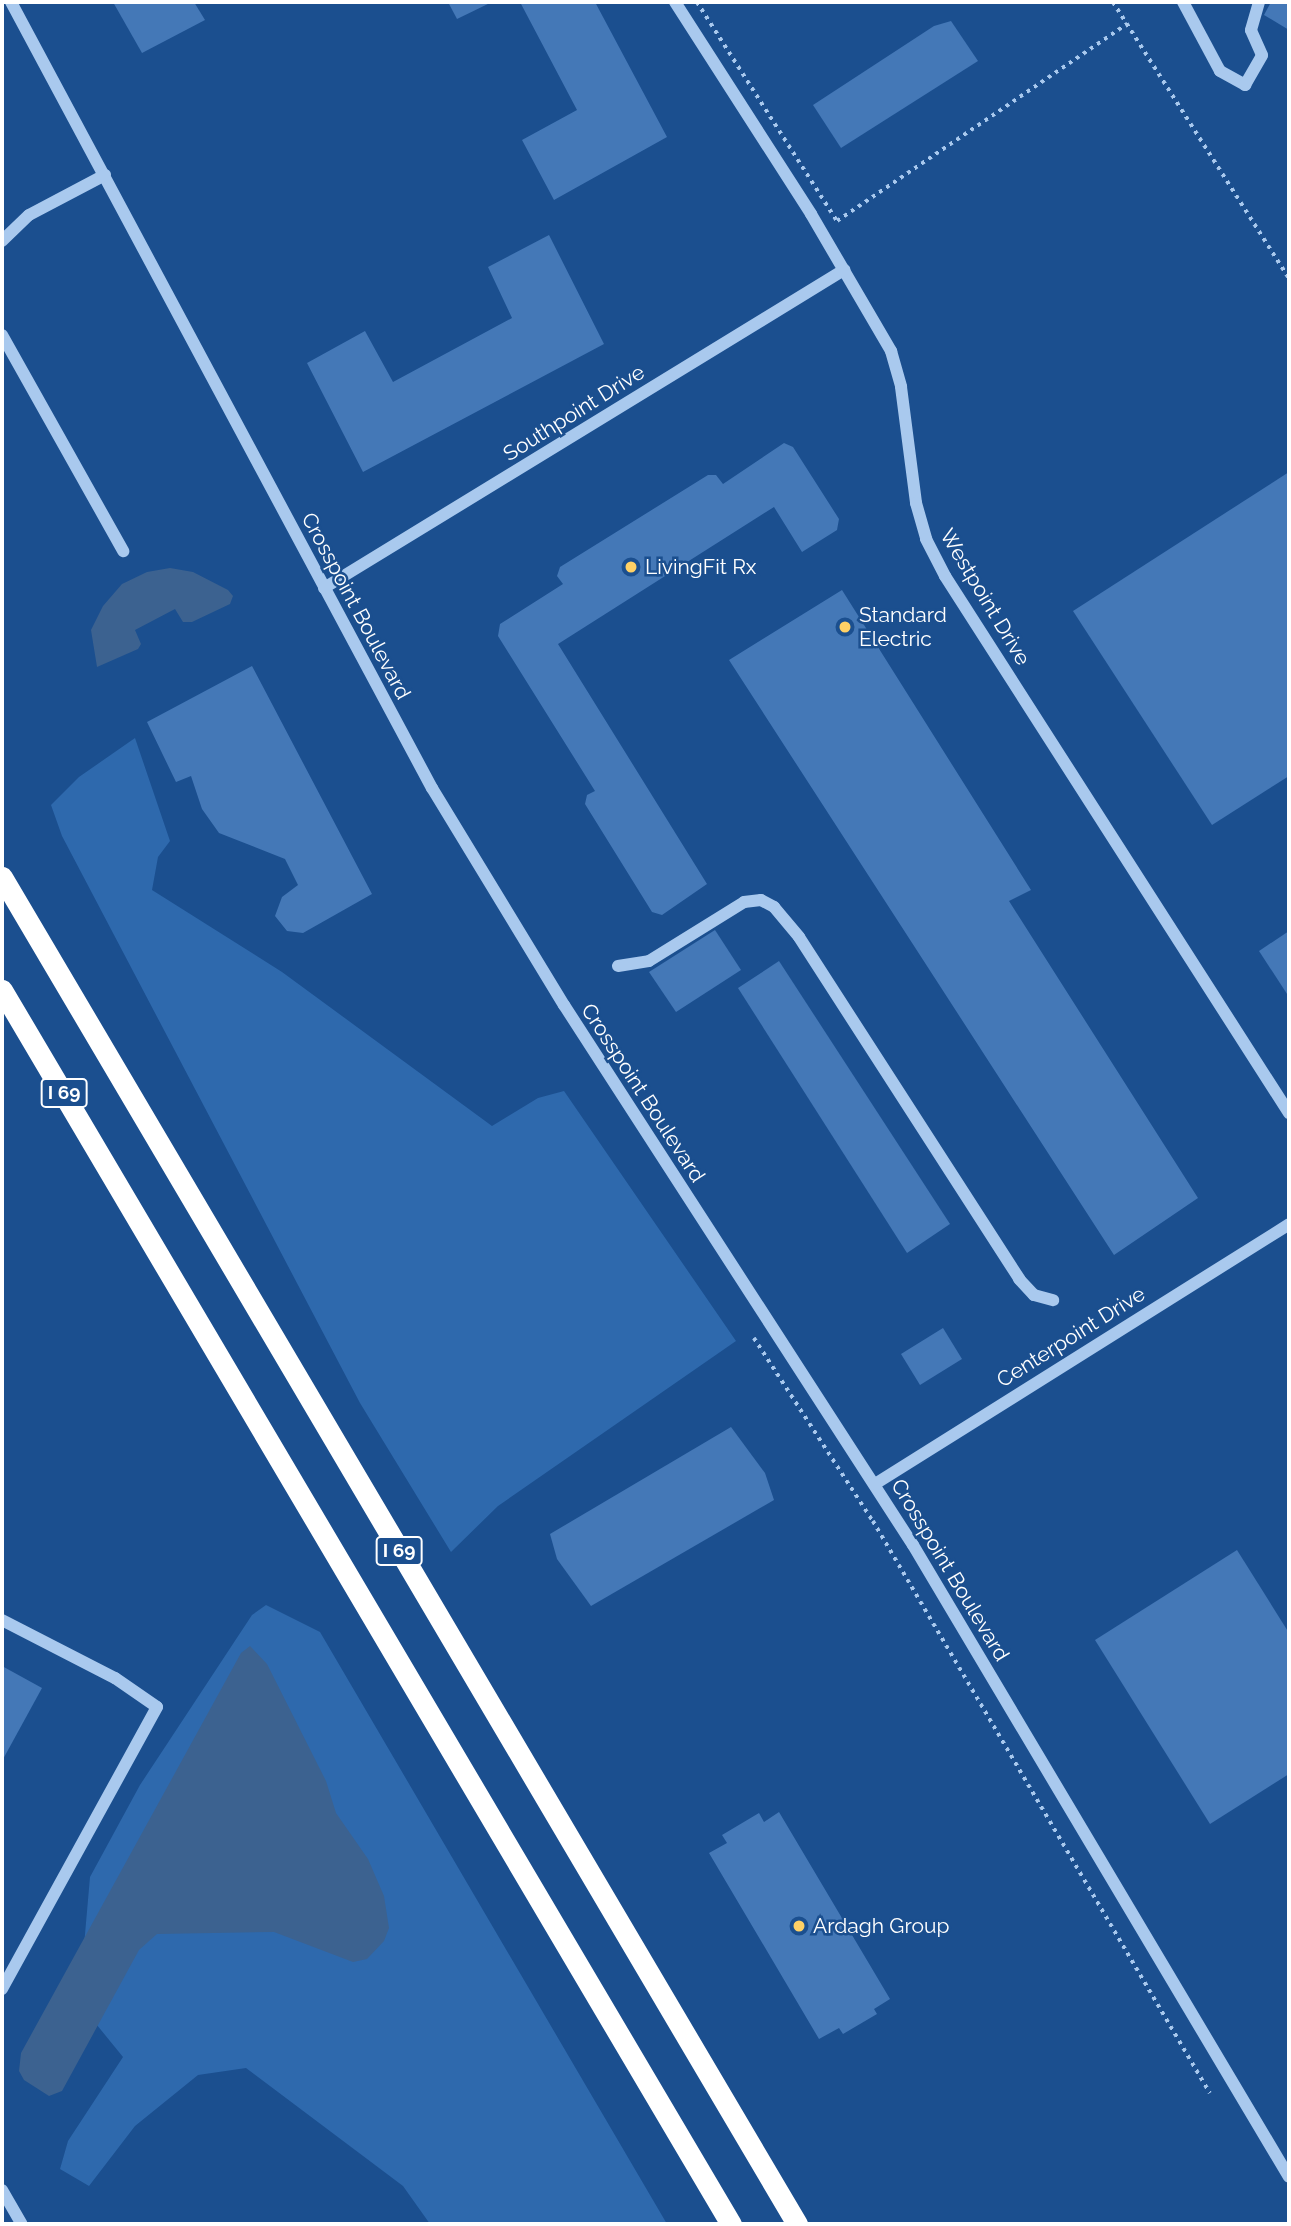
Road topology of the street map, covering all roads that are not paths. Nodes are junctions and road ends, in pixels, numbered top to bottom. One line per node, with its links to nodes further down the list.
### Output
1 (11, 2): 5 (street, Crosspoint Boulevard)
2 (675, 2): 7 (street, Westpoint Drive)
3 (1183, 2): 4 (street)
4 (1259, 2)
5 (105, 174): 6 (street); 10 (street, Crosspoint Boulevard)
6 (2, 241)
7 (844, 270): 10 (street, Southpoint Drive); 14 (street, Westpoint Drive)
8 (2, 335): 9 (street)
9 (123, 551)
10 (324, 588): 17 (street, Crosspoint Boulevard)
11 (2, 877): 24 (highway, I 69)
12 (618, 967): 16 (street)
13 (2, 990): 23 (highway, I 69)
14 (1289, 1112)
15 (1289, 1224): 17 (street, Centerpoint Drive)
16 (1053, 1300)
17 (875, 1484): 20 (street, Crosspoint Boulevard)
18 (2, 1620): 19 (street)
19 (2, 1989)
20 (1289, 2177)
21 (2, 2190): 22 (street)
22 (22, 2224)
23 (731, 2224)
24 (797, 2224)

